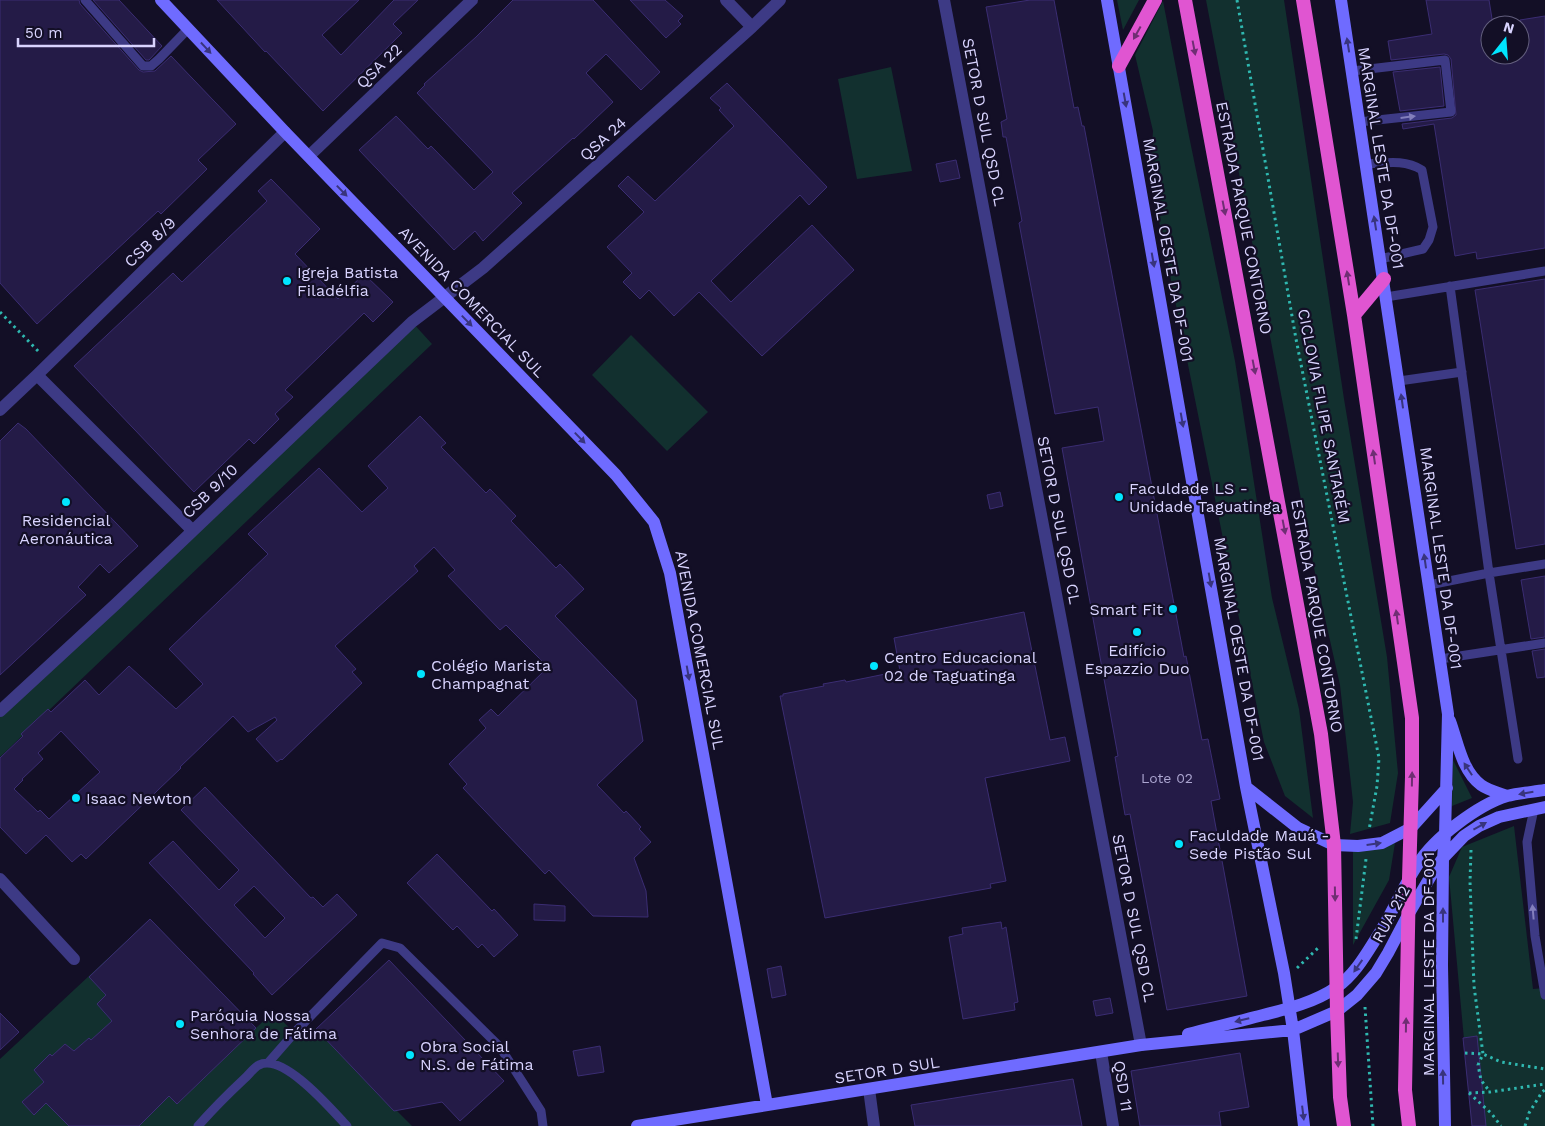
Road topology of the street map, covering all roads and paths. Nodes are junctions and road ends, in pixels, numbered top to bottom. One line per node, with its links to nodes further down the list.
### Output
1 (85, 0): 14 (lane)
2 (161, 0): 14 (main road, AVENIDA COMERCIAL SUL)
3 (472, 0): 19 (street, QSA 22)
4 (726, 0): 13 (street)
5 (780, 0): 13 (street, QSA 24)
6 (944, 0): 72 (street, SETOR D SUL QSD CL)
7 (1106, 0): 15 (main road, MARGINAL OESTE DA DF-001)
8 (1155, 0): 15 (highway, one-way to 15)
9 (1186, 0): 53 (highway, ESTRADA PARQUE CONTORNO, one-way to 53)
10 (1237, 0): 50 (path, CICLOVIA FILIPE SANTARÉM)
11 (1303, 0): 28 (highway, one-way to 11)
12 (1341, 0): 16 (main road, MARGINAL LESTE DA DF-001, one-way to 12)
13 (752, 27): 25 (street, QSA 24)
14 (188, 29): 18 (main road, AVENIDA COMERCIAL SUL, one-way to 18)
15 (1119, 66): 44 (main road, MARGINAL OESTE DA DF-001, one-way to 44)
16 (1352, 71): 17 (main road, MARGINAL LESTE DA DF-001); 17 (lane, one-way to 16)
17 (1359, 122): 20 (main road, MARGINAL LESTE DA DF-001)
18 (285, 132): 19 (main road, AVENIDA COMERCIAL SUL); 29 (street, CSB 8/9)
19 (308, 156): 25 (main road, AVENIDA COMERCIAL SUL, one-way to 25)
20 (1366, 164): 21 (main road, MARGINAL LESTE DA DF-001, one-way to 20); 21 (lane)
21 (1380, 259): 23 (main road, MARGINAL LESTE DA DF-001)
22 (1545, 271): 24 (lane)
23 (1384, 279): 26 (main road, MARGINAL LESTE DA DF-001); 28 (highway)
24 (1450, 286): 26 (lane); 30 (lane)
25 (444, 297): 34 (street, CSB 9/10); 82 (main road, AVENIDA COMERCIAL SUL, one-way to 82)
26 (1386, 297): 32 (main road, MARGINAL LESTE DA DF-001)
27 (0, 312): 29 (path)
28 (1354, 316): 49 (highway, one-way to 28)
29 (49, 362): 31 (street, CSB 8/9)
30 (1462, 372): 32 (lane); 36 (lane)
31 (37, 375): 33 (street, CSB 8/9); 34 (street)
32 (1399, 382): 37 (main road, MARGINAL LESTE DA DF-001, one-way to 32)
33 (0, 410)
34 (192, 530): 41 (street, CSB 9/10)
35 (1545, 564): 36 (lane)
36 (1489, 573): 37 (lane); 39 (lane)
37 (1429, 585): 40 (main road, MARGINAL LESTE DA DF-001)
38 (1545, 643): 39 (lane)
39 (1502, 649): 40 (lane); 43 (lane)
40 (1440, 659): 42 (main road, MARGINAL LESTE DA DF-001)
41 (0, 711)
42 (1448, 714): 45 (main road, MARGINAL LESTE DA DF-001); 47 (main road, one-way to 42)
43 (1518, 759)
44 (1246, 787): 53 (main road); 69 (main road, MARGINAL OESTE DA DF-001)
45 (1446, 788): 49 (main road); 51 (main road, MARGINAL LESTE DA DF-001)
46 (1545, 790): 47 (main road, one-way to 47)
47 (1507, 796): 51 (main road, RUA 212)
48 (1540, 808): 55 (main road, RUA 212, one-way to 48); 60 (lane, one-way to 48)
49 (1411, 828): 53 (main road, one-way to 49); 57 (highway)
50 (1368, 835)
51 (1446, 835): 55 (main road, MARGINAL LESTE DA DF-001); 57 (main road, RUA 212)
52 (1472, 843): 75 (path)
53 (1334, 845): 66 (highway, ESTRADA PARQUE CONTORNO, one-way to 66)
54 (1366, 854): 59 (path)
55 (1443, 858): 58 (main road, RUA 212); 93 (main road, MARGINAL LESTE DA DF-001, one-way to 55)
56 (0, 879): 63 (street)
57 (1408, 879): 58 (highway); 66 (main road, RUA 212, one-way to 66)
58 (1408, 914): 70 (main road, RUA 212); 92 (highway, one-way to 58)
59 (1352, 935)
60 (1535, 936): 61 (lane); 65 (lane)
61 (1545, 945)
62 (1318, 948): 64 (path)
63 (74, 959)
64 (1294, 971)
65 (1544, 979): 67 (lane)
66 (1336, 987): 69 (main road, RUA 212); 70 (highway, ESTRADA PARQUE CONTORNO)
67 (1545, 995)
68 (1365, 1004): 91 (path)
69 (1290, 1009): 71 (main road, MARGINAL OESTE DA DF-001); 72 (main road, SETOR D SUL, one-way to 72)
70 (1337, 1011): 71 (main road, RUA 212); 90 (highway, ESTRADA PARQUE CONTORNO, one-way to 90)
71 (1293, 1030): 72 (main road, SETOR D SUL); 89 (main road, MARGINAL OESTE DA DF-001, one-way to 89)
72 (1141, 1046): 73 (main road, SETOR D SUL)
73 (1101, 1052): 79 (main road, SETOR D SUL); 88 (street, QSD 11)
74 (1465, 1053): 75 (path)
75 (1483, 1054): 77 (path); 81 (path)
76 (268, 1063): 83 (lane); 84 (lane); 85 (lane)
77 (1545, 1069)
78 (1545, 1084): 81 (path)
79 (869, 1089): 82 (main road, SETOR D SUL); 87 (street)
80 (1545, 1090): 95 (path)
81 (1490, 1092): 94 (path)
82 (767, 1105): 86 (main road, SETOR D SUL)
83 (198, 1126)
84 (347, 1126)
85 (543, 1126)
86 (637, 1126)
87 (874, 1126)
88 (1113, 1126)
89 (1304, 1126)
90 (1344, 1126)
91 (1373, 1126)
92 (1409, 1126)
93 (1445, 1126)
94 (1501, 1126)
95 (1525, 1126)

